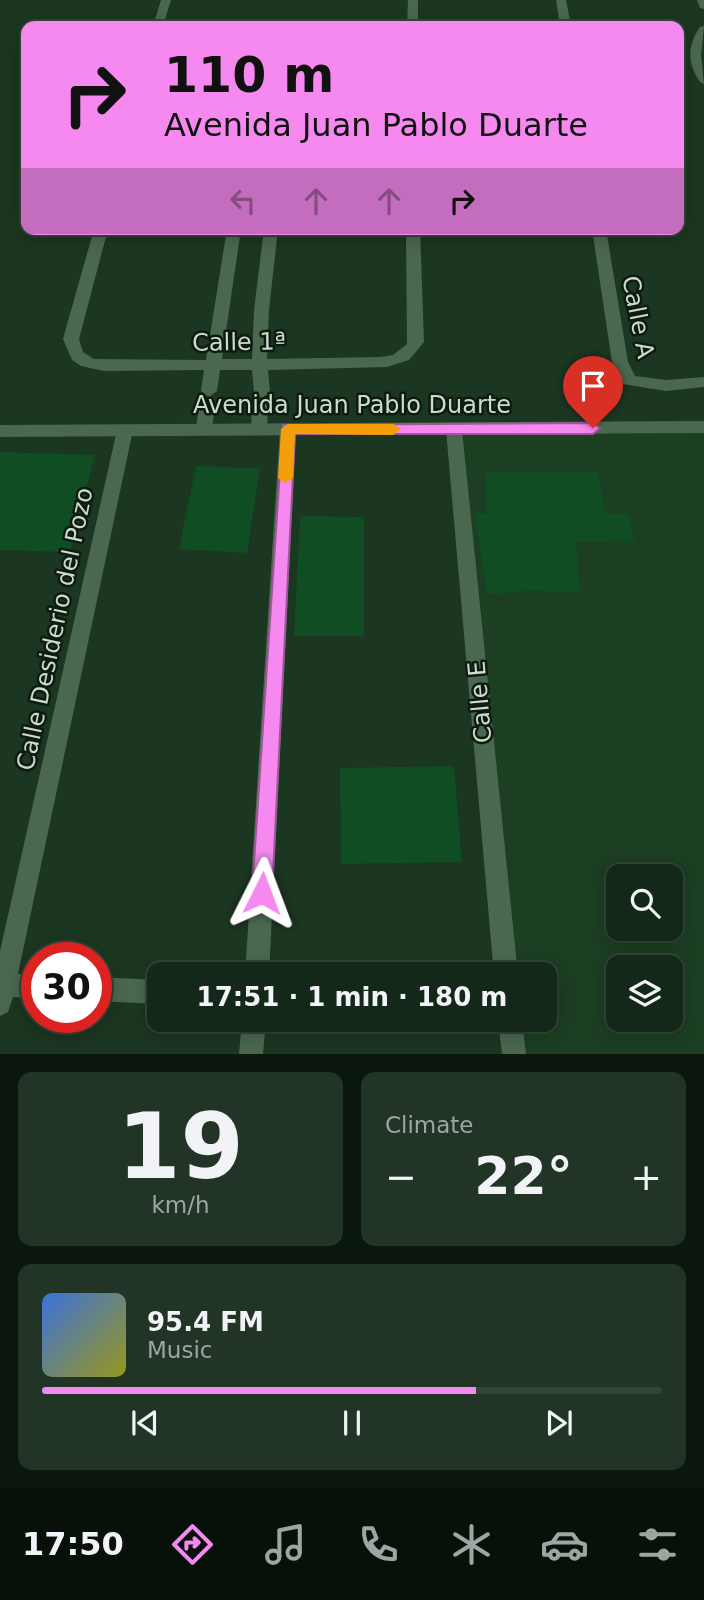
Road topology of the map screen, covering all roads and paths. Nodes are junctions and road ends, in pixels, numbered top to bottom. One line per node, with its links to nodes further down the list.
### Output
1 (166, 0): 6 (street)
2 (413, 0): 7 (street)
3 (561, 0): 8 (street)
4 (702, 0): 5 (street)
5 (704, 6)
6 (160, 21)
7 (413, 21)
8 (565, 21)
9 (704, 29): 11 (street)
10 (684, 65): 11 (street)
11 (696, 65): 12 (street)
12 (704, 80)
13 (99, 235): 19 (street, Calle 1ª)
14 (233, 235): 19 (street)
15 (270, 235): 18 (street)
16 (413, 235): 18 (street, Calle 1ª)
17 (600, 235): 20 (street, Calle A)
18 (258, 365): 19 (street, Calle 1ª); 23 (street)
19 (214, 366): 22 (street)
20 (704, 382)
21 (704, 427): 26 (street, Avenida Juan Pablo Duarte)
22 (204, 429): 23 (street, Avenida Juan Pablo Duarte); 25 (street, Avenida Juan Pablo Duarte)
23 (259, 429): 24 (street, Avenida Juan Pablo Duarte)
24 (288, 429): 26 (street, Avenida Juan Pablo Duarte); 28 (street)
25 (125, 430): 27 (street, Avenida Juan Pablo Duarte); 32 (street, Calle Desiderio del Pozo)
26 (454, 430): 29 (street, Calle E)
27 (0, 431)
28 (258, 962)
29 (505, 962)
30 (21, 989): 32 (street)
31 (112, 990): 33 (street)
32 (1, 991)
33 (147, 991)
34 (253, 1032): 36 (street)
35 (511, 1032): 37 (street)
36 (251, 1054)
37 (514, 1054)

